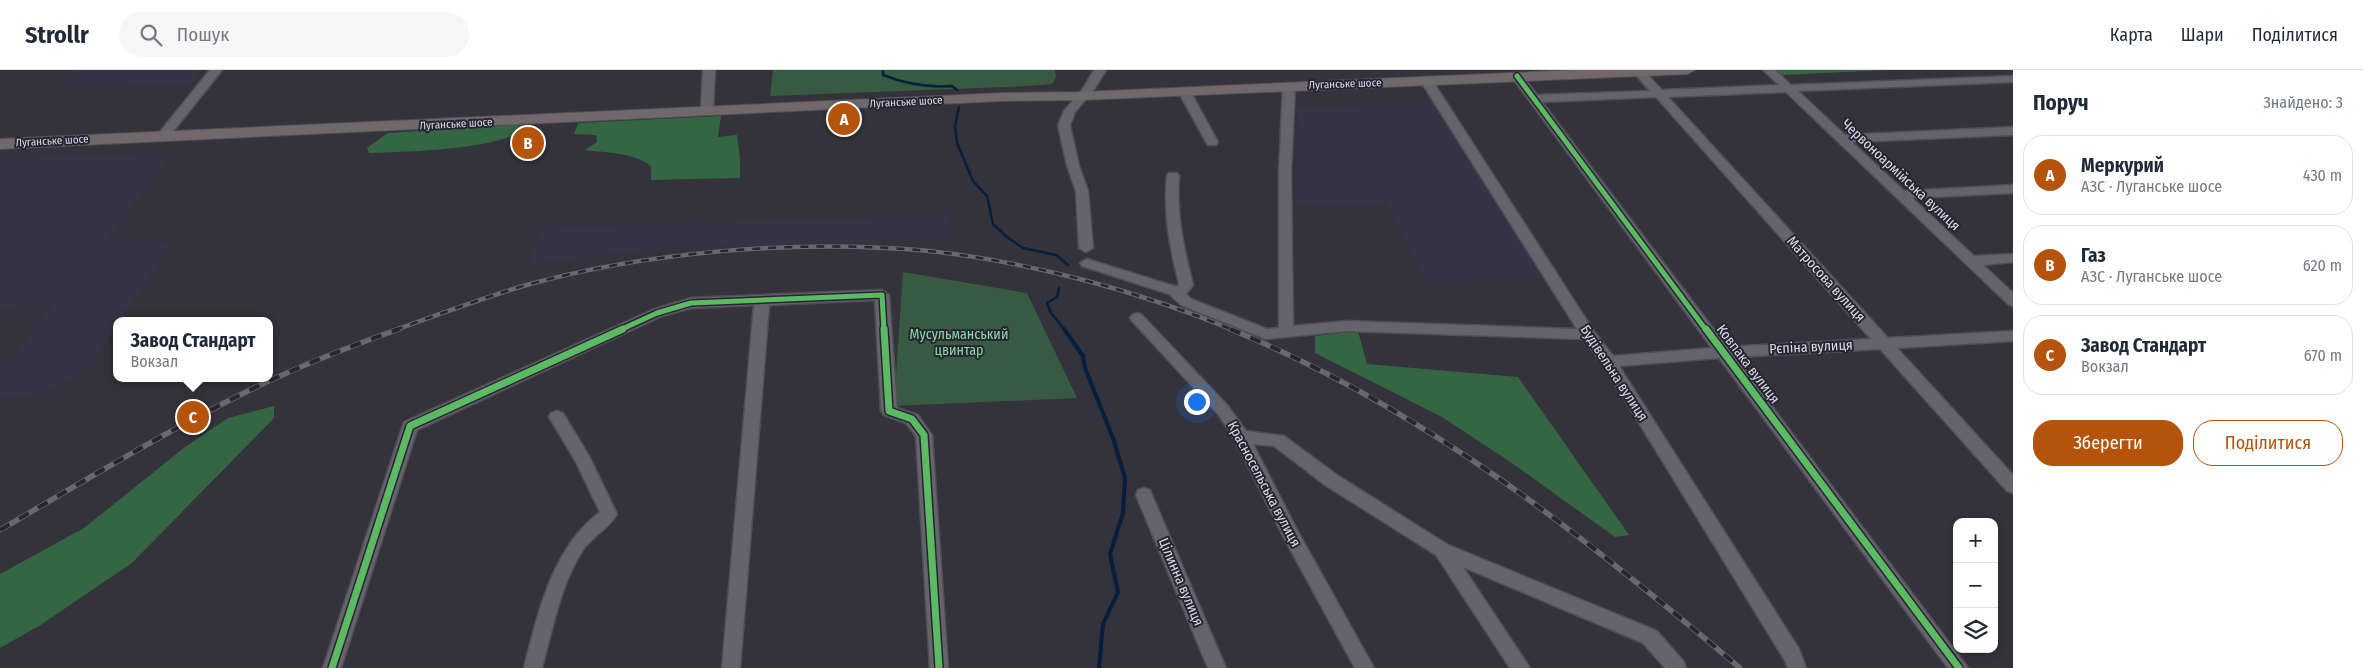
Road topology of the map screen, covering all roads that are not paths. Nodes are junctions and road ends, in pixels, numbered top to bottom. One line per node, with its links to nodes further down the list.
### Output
1 (216, 70): 19 (street)
2 (709, 70): 17 (street)
3 (1100, 70): 14 (street)
4 (1688, 70): 7 (main road, Луганське шосе)
5 (1769, 70): 12 (street, Червоноармійська вулиця)
6 (1494, 72): 8 (main road, Луганське шосе); 10 (main road, Луганське шосе); 14 (main road, Луганське шосе)
7 (1639, 72): 8 (main road, Луганське шосе); 15 (street, Матросова вулиця)
8 (1517, 76): 16 (street, Ковпака вулиця)
9 (2013, 79): 12 (street)
10 (1426, 80): 11 (main road, Луганське шосе); 35 (street, Будівельна вулиця)
11 (1289, 86): 13 (main road, Луганське шосе); 34 (street)
12 (1789, 89): 15 (street); 20 (street, Червоноармійська вулиця)
13 (1184, 91): 14 (main road, Луганське шосе); 21 (street)
14 (1085, 93): 17 (main road, Луганське шосе); 26 (street)
15 (1658, 94): 16 (street); 37 (street, Матросова вулиця)
16 (1534, 99): 38 (street, Ковпака вулиця)
17 (707, 111): 19 (main road, Луганське шосе)
18 (2013, 131): 20 (street)
19 (163, 136): 22 (main road, Луганське шосе)
20 (1842, 139): 25 (street, Червоноармійська вулиця)
21 (1212, 142)
22 (0, 144)
23 (1173, 176): 30 (street)
24 (2013, 189): 25 (street)
25 (1900, 195): 28 (street, Червоноармійська вулиця)
26 (1086, 248)
27 (2013, 258): 28 (street)
28 (1971, 261): 32 (street, Червоноармійська вулиця)
29 (1087, 263): 30 (street)
30 (1178, 295): 34 (street)
31 (762, 299): 45 (street); 47 (street); 48 (street)
32 (2013, 301)
33 (1137, 318): 41 (street, Красносельська вулиця)
34 (1286, 331): 35 (street)
35 (1588, 334): 39 (street, Будівельна вулиця)
36 (2013, 336): 37 (street, Рєпіна вулиця)
37 (1885, 343): 38 (street, Рєпіна вулиця); 42 (street, Матросова вулиця)
38 (1724, 352): 39 (street, Рєпіна вулиця); 54 (street, Ковпака вулиця)
39 (1609, 362): 53 (street, Будівельна вулиця)
40 (557, 417): 46 (street)
41 (1241, 437): 44 (street); 50 (street, Красносельська вулиця)
42 (2013, 486)
43 (1144, 495): 49 (street, Цілинна вулиця)
44 (1442, 550): 51 (street); 52 (street)
45 (332, 668)
46 (532, 668)
47 (731, 668)
48 (939, 668)
49 (1217, 668)
50 (1365, 668)
51 (1521, 668)
52 (1676, 668)
53 (1797, 668)
54 (1959, 668)

